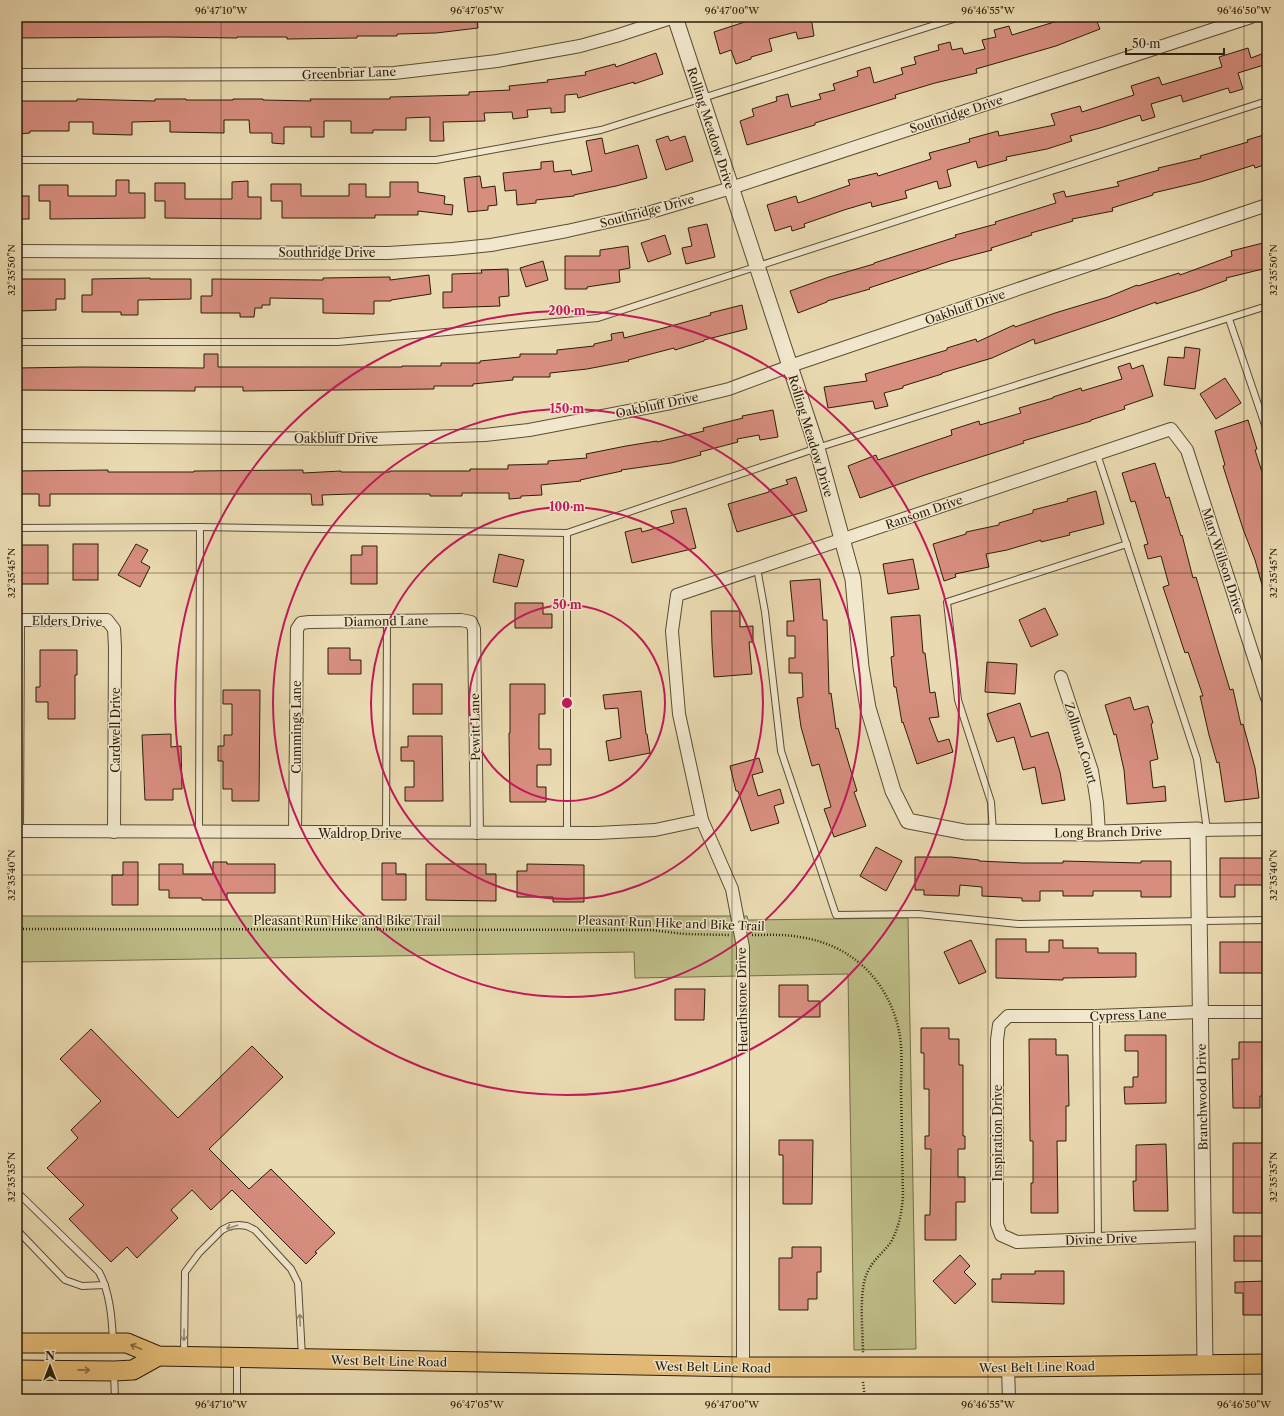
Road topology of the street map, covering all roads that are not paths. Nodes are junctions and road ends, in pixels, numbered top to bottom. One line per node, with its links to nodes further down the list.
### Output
1 (675, 17): 4 (street, Greenbriar Lane); 5 (street, Rolling Meadow Drive)
2 (960, 17): 5 (lane)
3 (1251, 17): 8 (street, Southridge Drive)
4 (17, 76)
5 (701, 98): 7 (lane); 8 (street, Rolling Meadow Drive)
6 (1267, 101): 11 (lane)
7 (17, 160)
8 (730, 188): 10 (street, Southridge Drive); 11 (street, Rolling Meadow Drive)
9 (1267, 205): 15 (street, Oakbluff Drive)
10 (17, 251)
11 (757, 267): 14 (lane); 15 (street, Rolling Meadow Drive)
12 (1267, 306): 13 (lane)
13 (1229, 318): 17 (lane); 19 (lane)
14 (17, 342)
15 (790, 366): 18 (street, Oakbluff Drive); 19 (street, Rolling Meadow Drive)
16 (1171, 429): 20 (street, Ransom Drive); 34 (street, Mary Willson Drive)
17 (1267, 430)
18 (17, 436)
19 (817, 448): 23 (lane); 24 (street, Rolling Meadow Drive)
20 (1097, 454): 24 (street, Ransom Drive); 25 (lane)
21 (200, 527): 22 (lane); 23 (lane); 41 (lane)
22 (17, 528)
23 (567, 533): 46 (lane)
24 (842, 540): 26 (street, Ransom Drive); 36 (street, Rolling Meadow Drive)
25 (1127, 544): 38 (lane); 44 (lane)
26 (757, 568): 27 (street, Ransom Drive); 49 (lane)
27 (677, 595): 35 (street, Hearthstone Drive)
28 (19, 620): 32 (street, Elders Drive); 39 (lane)
29 (387, 621): 30 (street, Diamond Lane); 31 (street, Diamond Lane); 43 (lane)
30 (471, 622): 45 (street, Pewitt Lane)
31 (301, 623): 42 (street, Cummings Lane)
32 (114, 629): 40 (street, Cardwell Drive)
33 (1061, 677): 47 (street, Zollman Court)
34 (1267, 698)
35 (702, 820): 46 (street, Waldrop Drive); 68 (street, Hearthstone Drive)
36 (950, 828): 44 (street, Long Branch Drive)
37 (1267, 829): 38 (street, Long Branch Drive)
38 (1202, 830): 47 (street, Long Branch Drive); 49 (street, Branchwood Drive)
39 (18, 831): 40 (street, Waldrop Drive)
40 (114, 832): 41 (street, Waldrop Drive)
41 (200, 832): 42 (street, Waldrop Drive)
42 (295, 832): 43 (street, Waldrop Drive)
43 (386, 832): 45 (street, Waldrop Drive)
44 (993, 832): 47 (street, Long Branch Drive)
45 (477, 833): 46 (street, Waldrop Drive)
46 (567, 833)
47 (1099, 833)
48 (1267, 920): 49 (lane)
49 (1199, 921): 50 (street, Branchwood Drive)
50 (1200, 1012): 51 (street, Cypress Lane); 52 (street, Cypress Lane); 57 (street, Branchwood Drive)
51 (1267, 1012)
52 (1096, 1016): 53 (street, Cypress Lane); 58 (lane)
53 (999, 1031): 56 (street, Inspiration Drive)
54 (17, 1192): 59 (lane)
55 (17, 1230): 59 (lane)
56 (1001, 1234): 58 (street, Divine Drive)
57 (1204, 1234): 58 (street, Divine Drive); 66 (street, Branchwood Drive)
58 (1098, 1239)
59 (105, 1285): 61 (lane)
60 (17, 1343): 61 (main road, West Belt Line Road)
61 (113, 1343): 62 (main road, West Belt Line Road, one-way to 61); 71 (main road)
62 (158, 1356): 63 (main road, West Belt Line Road); 71 (main road)
63 (184, 1357): 64 (main road, West Belt Line Road); 65 (lane, one-way to 63)
64 (237, 1358): 65 (main road, West Belt Line Road); 73 (lane)
65 (302, 1359): 68 (main road, West Belt Line Road)
66 (1205, 1364): 67 (main road, West Belt Line Road); 69 (main road, West Belt Line Road)
67 (1267, 1364)
68 (743, 1367): 69 (main road, West Belt Line Road)
69 (1008, 1367): 74 (street)
70 (17, 1370): 71 (main road, one-way to 71)
71 (114, 1371): 72 (lane)
72 (115, 1399)
73 (237, 1399)
74 (1009, 1399)

